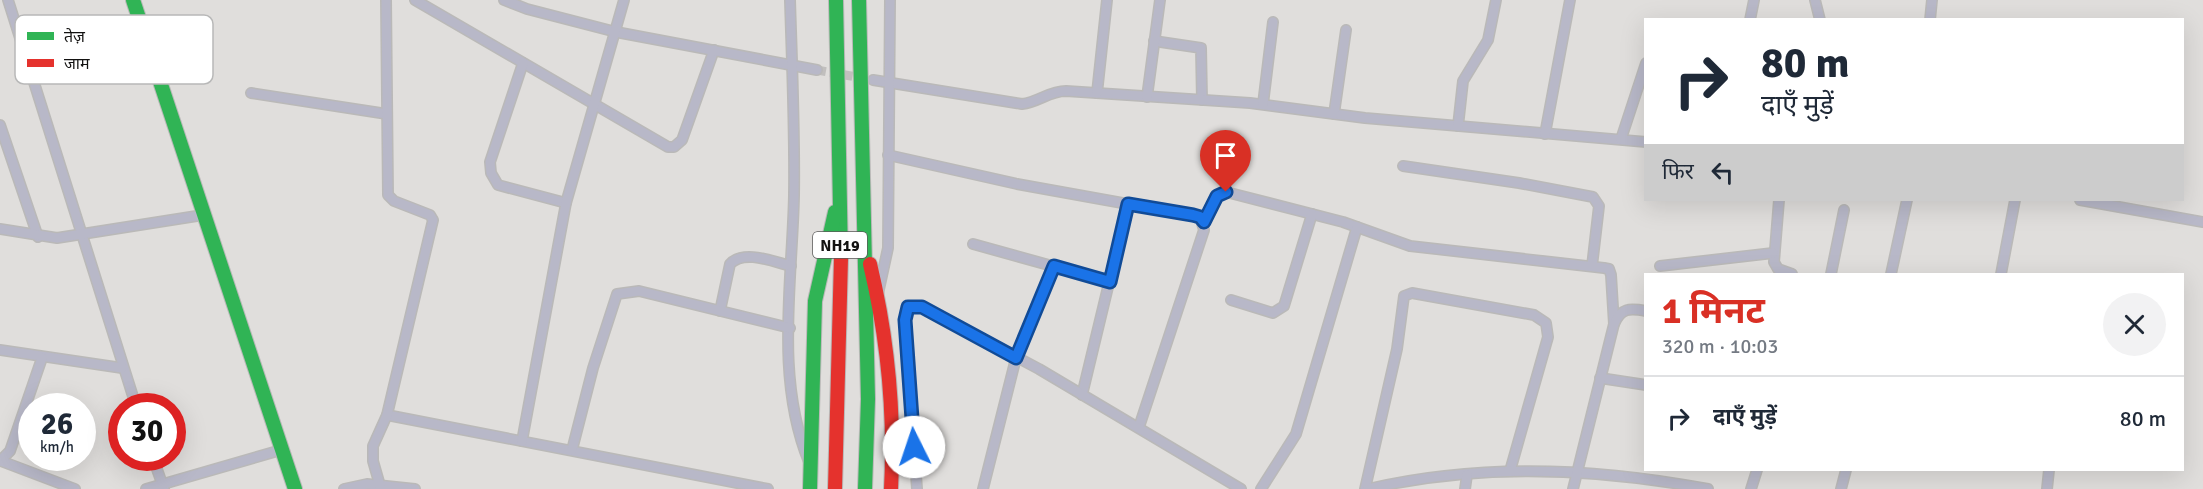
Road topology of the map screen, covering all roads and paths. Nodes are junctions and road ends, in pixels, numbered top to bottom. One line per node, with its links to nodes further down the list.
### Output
1 (8, 0): 23 (street)
2 (134, 0): 18 (main road)
3 (386, 0): 42 (street)
4 (415, 0): 28 (street)
5 (504, 0): 25 (street)
6 (624, 0): 25 (street)
7 (790, 0): 29 (street)
8 (836, 0): 51 (main road, NH19)
9 (859, 0): 67 (main road, NH19)
10 (890, 0): 35 (street)
11 (1107, 0): 37 (street)
12 (1160, 0): 26 (street)
13 (1496, 0): 45 (street)
14 (1570, 0): 46 (street)
15 (1754, 0): 19 (street)
16 (1815, 0): 20 (street)
17 (1932, 0): 21 (street)
18 (139, 15)
19 (1750, 18)
20 (1820, 18)
21 (1930, 18)
22 (1273, 22): 40 (street)
23 (15, 23)
24 (1346, 30): 43 (street)
25 (616, 32): 27 (street); 41 (street)
26 (1154, 41): 38 (street); 39 (street)
27 (714, 50): 29 (street); 41 (street)
28 (523, 63): 41 (street); 56 (street)
29 (792, 65): 31 (street); 70 (street)
30 (1644, 69): 47 (street)
31 (817, 70)
32 (873, 80): 35 (street)
33 (34, 84): 65 (street)
34 (161, 84): 60 (main road)
35 (890, 84): 37 (street); 49 (street)
36 (251, 93): 42 (street)
37 (1097, 93): 38 (street)
38 (1147, 97): 39 (street)
39 (1202, 100): 40 (street)
40 (1263, 104): 43 (street)
41 (594, 105): 56 (street)
42 (387, 114): 93 (street)
43 (1334, 114): 45 (street)
44 (0, 125): 66 (street)
45 (1458, 126): 46 (street)
46 (1545, 134): 47 (street)
47 (1621, 139): 48 (street)
48 (1644, 142)
49 (888, 155): 57 (street); 79 (street)
50 (1403, 166): 72 (street)
51 (840, 189): 99 (main road); 116 (main road, NH19)
52 (1779, 201): 69 (street)
53 (1907, 201): 76 (street)
54 (2015, 201): 77 (street)
55 (2086, 201): 62 (street)
56 (566, 203): 95 (street)
57 (1128, 204): 61 (street); 78 (street)
58 (1844, 210): 75 (street)
59 (1312, 214): 61 (street); 63 (street); 80 (street)
60 (203, 215): 65 (street); 96 (main road)
61 (1204, 222): 94 (street)
62 (2203, 222)
63 (1357, 227): 72 (street); 122 (street)
64 (0, 229): 66 (street)
65 (81, 236): 66 (street); 88 (street)
66 (38, 237)
67 (865, 242): 79 (main road); 117 (main road, NH19)
68 (973, 244): 71 (street)
69 (1773, 253): 73 (street); 74 (street)
70 (791, 266): 81 (street); 84 (street)
71 (1054, 266): 78 (street); 87 (street)
72 (1592, 266): 83 (street)
73 (1660, 266)
74 (1789, 273)
75 (1831, 273)
76 (1891, 273)
77 (2001, 273)
78 (1110, 282): 92 (street)
79 (878, 295): 118 (main road)
80 (1231, 300)
81 (720, 311): 84 (street); 97 (street)
82 (1644, 311): 83 (street)
83 (1614, 324): 89 (street)
84 (790, 328): 99 (street)
85 (0, 351): 86 (street)
86 (42, 358): 88 (street); 98 (street)
87 (1016, 358): 92 (street); 119 (street); 120 (street)
88 (122, 368): 91 (street)
89 (1600, 378): 90 (street); 105 (street)
90 (1644, 385)
91 (131, 393)
92 (1082, 395): 94 (street)
93 (387, 415): 95 (street); 107 (street)
94 (1139, 427): 121 (street)
95 (522, 441): 97 (street)
96 (281, 450): 108 (street); 111 (main road)
97 (572, 450): 114 (street)
98 (1, 461): 109 (street)
99 (811, 467): 115 (main road)
100 (157, 471): 108 (street)
101 (1510, 471): 105 (street); 106 (street); 123 (street)
102 (1757, 471): 127 (street)
103 (1846, 471): 128 (street)
104 (2049, 471): 129 (street)
105 (1577, 474): 125 (street); 126 (street)
106 (1467, 475): 123 (street); 124 (street)
107 (380, 486): 112 (street); 113 (street)
108 (163, 487): 110 (street)
109 (75, 489)
110 (146, 489)
111 (295, 489)
112 (344, 489)
113 (415, 489)
114 (768, 489)
115 (810, 489)
116 (836, 489)
117 (865, 489)
118 (891, 489)
119 (917, 489)
120 (983, 489)
121 (1241, 489)
122 (1261, 489)
123 (1366, 489)
124 (1465, 489)
125 (1573, 489)
126 (1708, 489)
127 (1750, 489)
128 (1841, 489)
129 (2047, 489)

